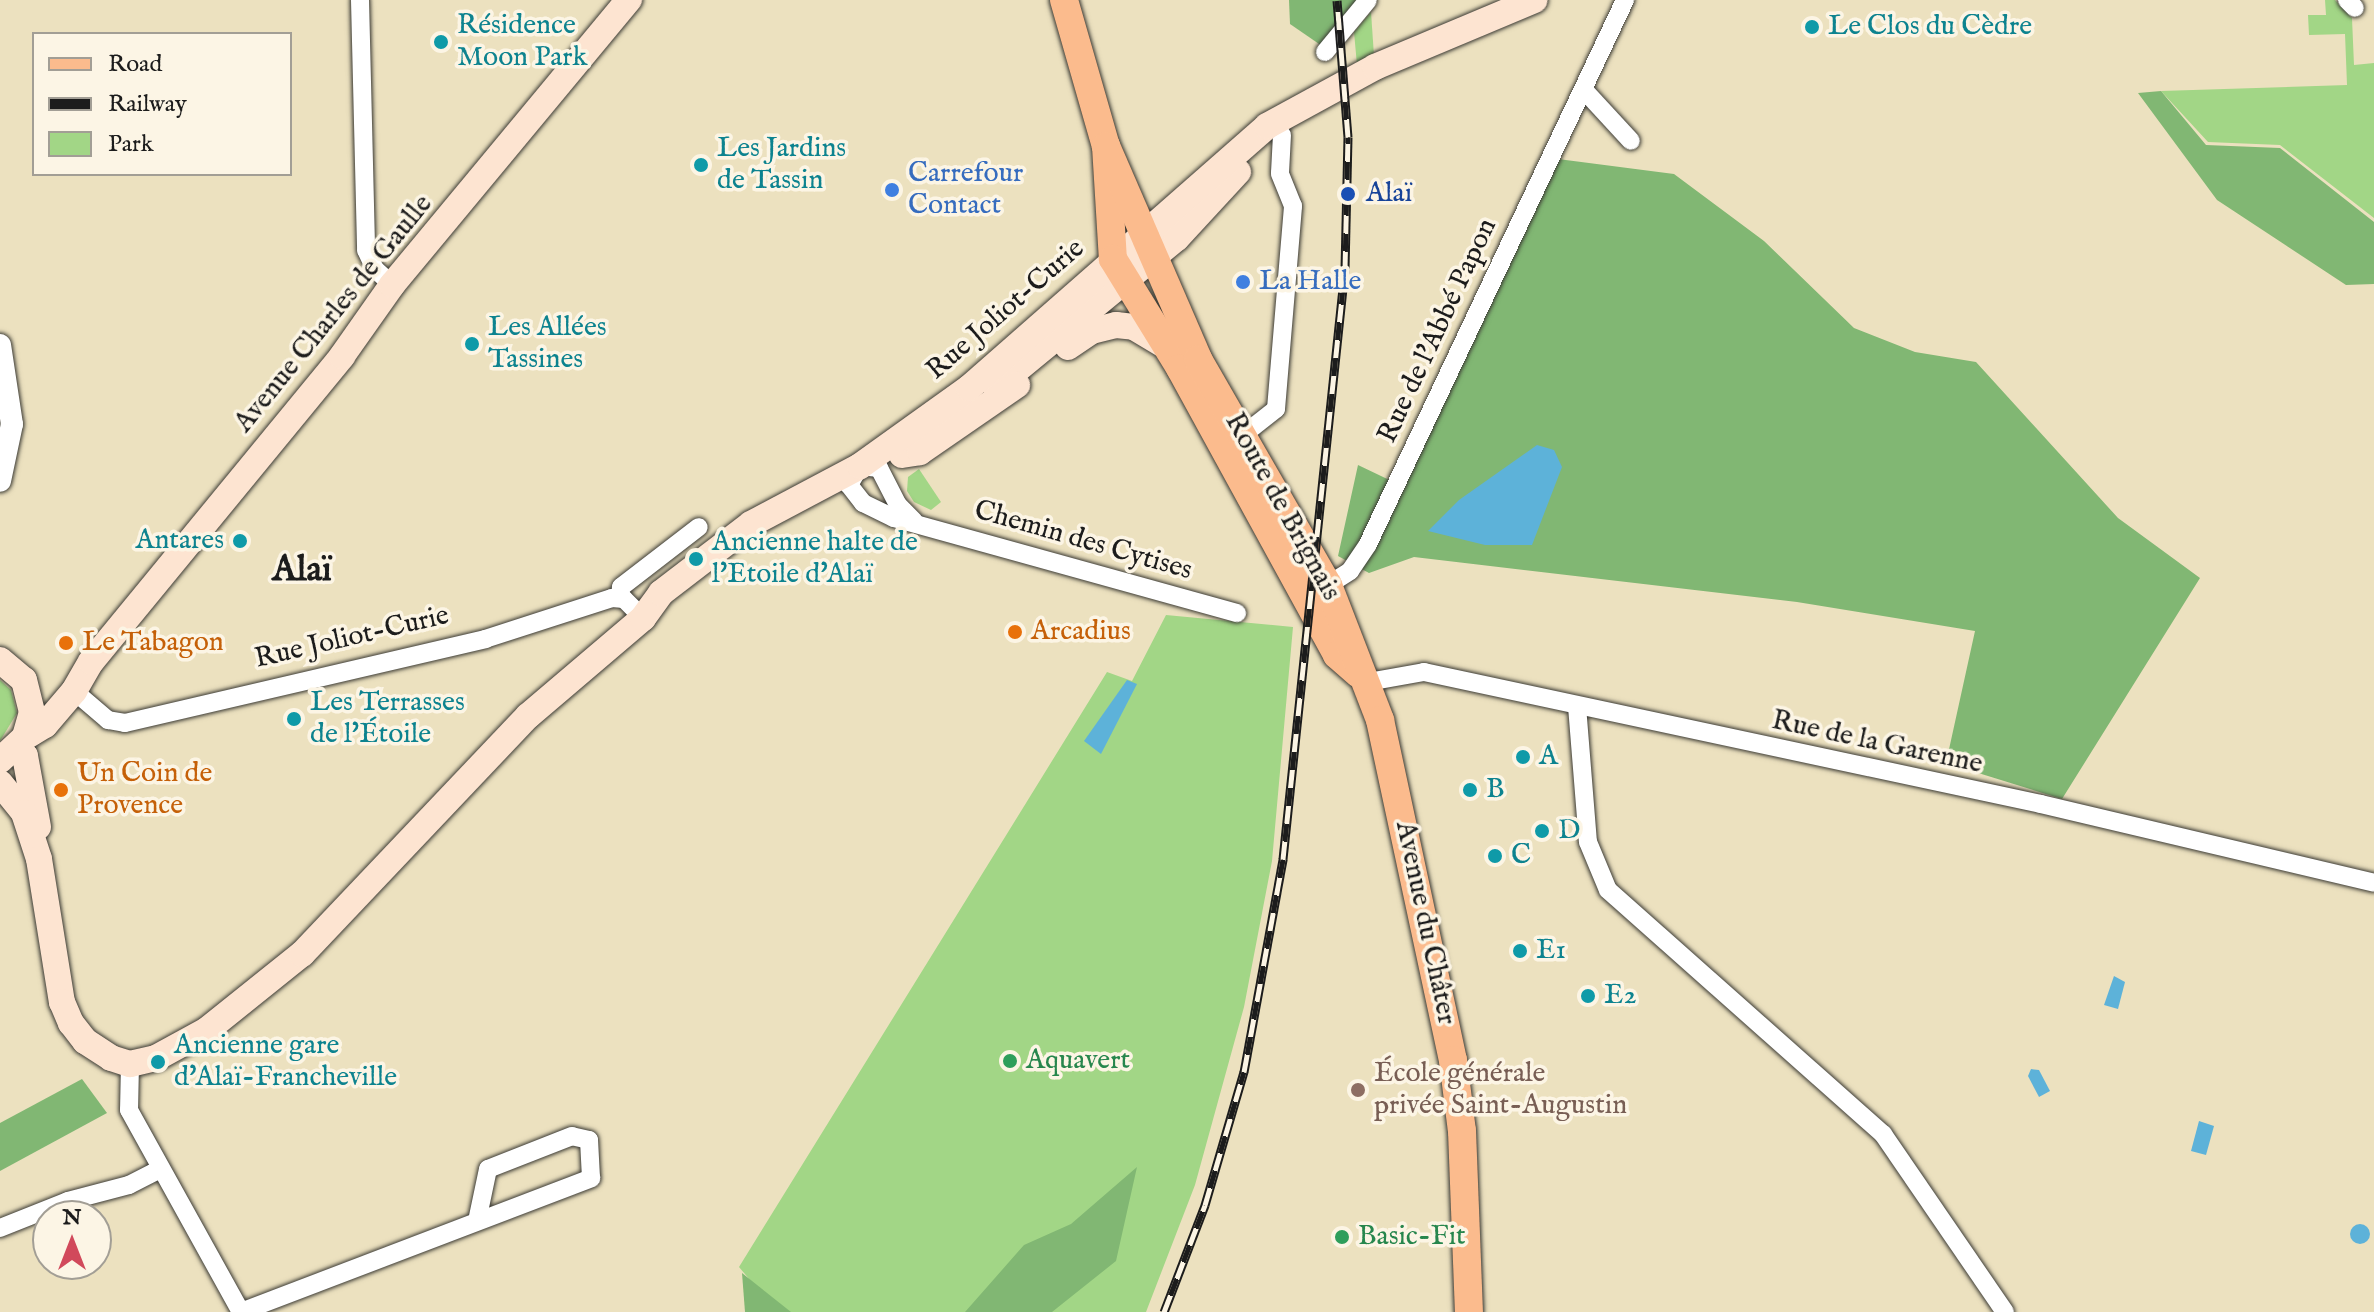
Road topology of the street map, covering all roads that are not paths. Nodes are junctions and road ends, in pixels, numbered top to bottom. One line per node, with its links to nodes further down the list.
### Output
1 (360, 0): 15 (street)
2 (629, 0): 15 (main road, Avenue Charles de Gaulle)
3 (1064, 0): 12 (main road, Route de Brignais)
4 (1368, 0): 7 (street)
5 (1534, 0): 8 (main road, Rue Joliot-Curie)
6 (1625, 0): 9 (street, Rue de l'Abbé Papon)
7 (1325, 52)
8 (1414, 53): 10 (main road, Rue Joliot-Curie); 13 (main road, Rue Joliot-Curie)
9 (1584, 90): 11 (street); 24 (street, Rue de l'Abbé Papon)
10 (1282, 135): 14 (main road, Rue Joliot-Curie); 18 (street)
11 (1631, 141)
12 (1106, 146): 13 (main road, Route de Brignais); 14 (main road, Route de Brignais)
13 (1142, 233): 14 (main road, Route de Brignais)
14 (1133, 268): 17 (main road, Route de Brignais); 18 (main road, Route de Brignais); 19 (main road, Rue Joliot-Curie); 20 (main road, Rue Joliot-Curie)
15 (392, 285): 29 (main road, Avenue Charles de Gaulle)
16 (0, 345): 21 (street)
17 (1167, 347): 19 (main road, Rue Joliot-Curie); 30 (main road, Route de Brignais)
18 (1243, 435): 24 (main road, Route de Brignais)
19 (902, 455): 20 (main road, Rue Joliot-Curie)
20 (863, 473): 22 (street); 22 (street, Chemin des Cytises); 27 (main road, Rue Joliot-Curie)
21 (0, 481)
22 (914, 521): 26 (street, Chemin des Cytises)
23 (699, 527): 25 (street)
24 (1328, 585): 30 (main road, Route de Brignais)
25 (620, 598): 27 (street); 32 (street, Rue Joliot-Curie)
26 (1237, 613)
27 (643, 618): 38 (main road, Rue Joliot-Curie)
28 (2, 658): 31 (main road)
29 (88, 667): 31 (main road, Avenue Charles de Gaulle); 32 (main road, Avenue Charles de Gaulle)
30 (1368, 682): 33 (street, Rue de la Garenne); 43 (main road, Avenue du Châter)
31 (27, 687): 34 (main road)
32 (74, 691): 34 (main road, Avenue Charles de Gaulle)
33 (1577, 706): 37 (street, Rue de la Garenne); 44 (street)
34 (14, 748): 36 (main road)
35 (0, 783): 36 (main road)
36 (39, 859): 38 (main road)
37 (2374, 883)
38 (130, 1064): 39 (street)
39 (159, 1170): 41 (street); 42 (street)
40 (477, 1221): 40 (street); 42 (street)
41 (0, 1228)
42 (241, 1312)
43 (1469, 1312)
44 (2005, 1312)

